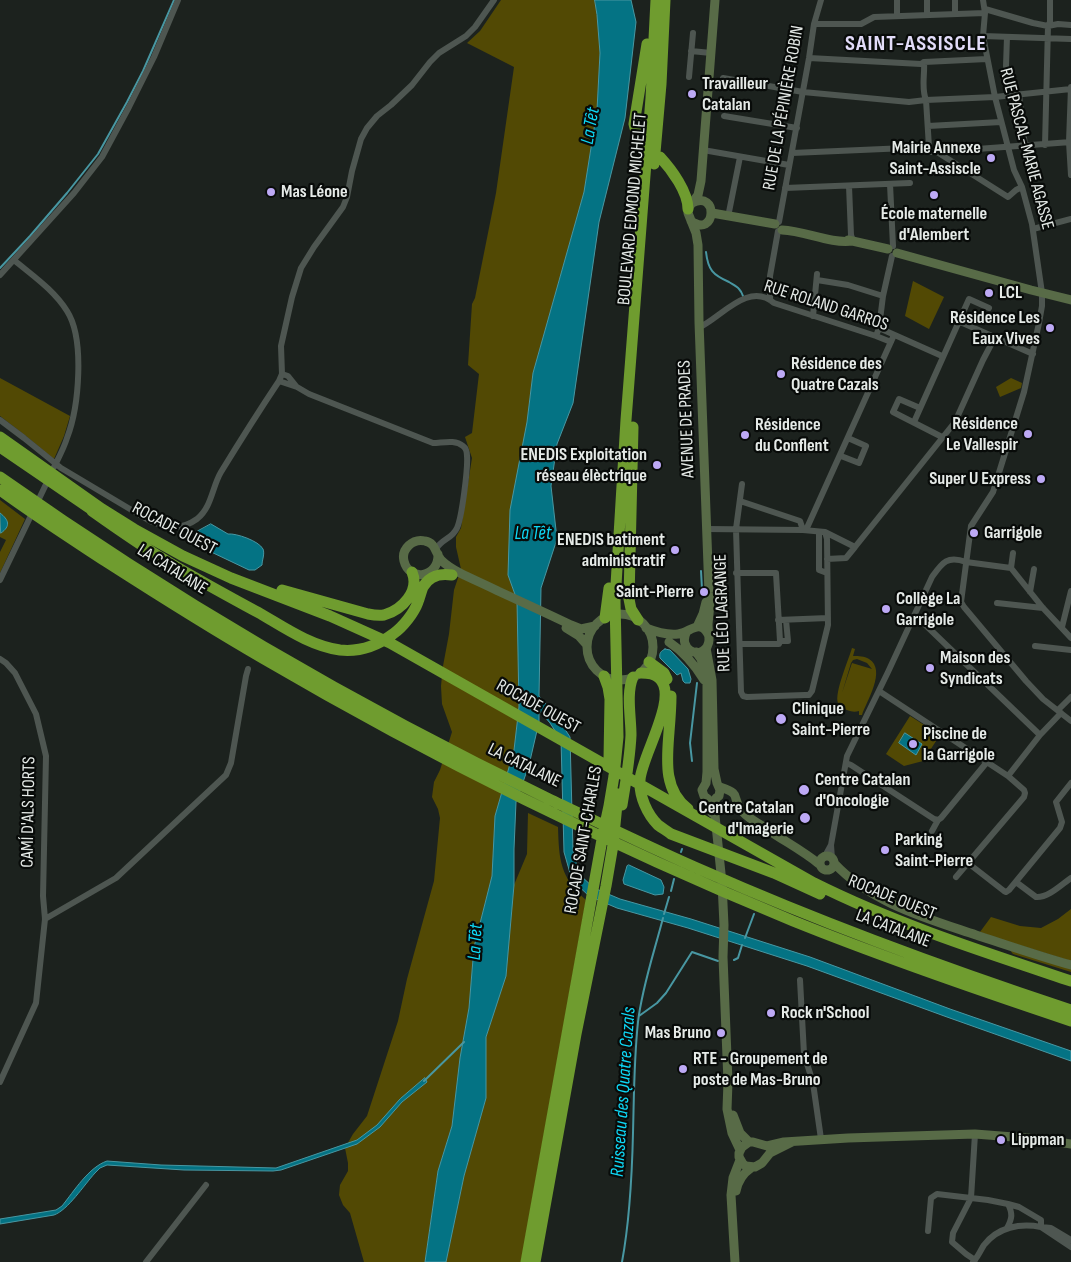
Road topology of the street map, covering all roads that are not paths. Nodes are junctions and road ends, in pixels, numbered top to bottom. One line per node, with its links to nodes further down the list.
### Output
1 (178, 0): 76 (street)
2 (494, 0): 93 (street)
3 (650, 0): 26 (highway)
4 (656, 0): 26 (highway, BOULEVARD EDMOND MICHELET)
5 (664, 0): 35 (highway, BOULEVARD EDMOND MICHELET)
6 (670, 0): 35 (highway)
7 (715, 0): 28 (main road)
8 (821, 0): 18 (street, RUE DE LA PÉPINIÈRE ROBIN)
9 (897, 0): 17 (street)
10 (927, 0): 16 (street)
11 (955, 0): 15 (street)
12 (983, 0): 14 (street, RUE PASCAL-MARIE AGASSE)
13 (1050, 0): 20 (street)
14 (985, 11): 15 (street); 20 (street); 22 (street, RUE PASCAL-MARIE AGASSE)
15 (955, 14): 16 (street)
16 (927, 15): 17 (street)
17 (897, 16): 18 (street)
18 (814, 24): 29 (street, RUE DE LA PÉPINIÈRE ROBIN)
19 (1071, 25): 20 (street)
20 (1048, 26): 24 (street)
21 (693, 33): 27 (street)
22 (983, 36): 23 (street); 30 (street, RUE PASCAL-MARIE AGASSE)
23 (1007, 37): 24 (street); 32 (street)
24 (1048, 39): 25 (street); 38 (street)
25 (1071, 39)
26 (650, 46): 46 (highway); 98 (highway, BOULEVARD EDMOND MICHELET)
27 (692, 51): 28 (street); 33 (street)
28 (710, 53): 52 (main road)
29 (809, 58): 31 (street); 37 (street, RUE DE LA PÉPINIÈRE ROBIN)
30 (987, 59): 31 (street); 40 (street, RUE PASCAL-MARIE AGASSE)
31 (924, 62): 41 (street)
32 (1006, 66)
33 (689, 76)
34 (724, 78): 37 (street)
35 (660, 84): 98 (highway, BOULEVARD EDMOND MICHELET)
36 (1071, 89): 38 (street); 47 (street)
37 (803, 92): 41 (street); 45 (street, RUE DE LA PÉPINIÈRE ROBIN)
38 (1046, 92): 39 (street); 48 (street)
39 (1020, 94): 40 (street); 49 (street)
40 (995, 96): 41 (street); 43 (street, RUE PASCAL-MARIE AGASSE)
41 (926, 100): 44 (street)
42 (724, 116): 45 (street)
43 (1001, 122): 44 (street); 51 (street, RUE PASCAL-MARIE AGASSE)
44 (928, 126): 50 (street)
45 (797, 128): 54 (street, RUE DE LA PÉPINIÈRE ROBIN)
46 (643, 140)
47 (1070, 142): 48 (street); 58 (street)
48 (1045, 145): 49 (street)
49 (1025, 146): 51 (street)
50 (929, 147): 53 (street); 54 (street)
51 (1008, 147): 53 (street); 63 (street, RUE PASCAL-MARIE AGASSE)
52 (703, 150): 55 (street); 59 (main road)
53 (937, 152): 63 (street)
54 (792, 154): 57 (street, RUE DE LA PÉPINIÈRE ROBIN)
55 (740, 157): 57 (street); 68 (street)
56 (660, 158): 66 (highway)
57 (789, 165): 64 (street, RUE DE LA PÉPINIÈRE ROBIN)
58 (1071, 175)
59 (701, 181): 65 (main road); 66 (main road)
60 (910, 183): 61 (street)
61 (890, 184): 62 (street); 75 (street)
62 (849, 186): 64 (street); 73 (street)
63 (1022, 187): 72 (street, RUE PASCAL-MARIE AGASSE)
64 (785, 188): 71 (street, RUE DE LA PÉPINIÈRE ROBIN)
65 (706, 202): 66 (main road); 67 (main road)
66 (691, 211): 70 (main road); 74 (main road, AVENUE DE PRADES)
67 (712, 213): 68 (main road); 70 (main road)
68 (728, 217): 71 (main road)
69 (1071, 219): 72 (street)
70 (703, 224): 74 (main road, AVENUE DE PRADES)
71 (778, 227): 73 (main road); 80 (street, RUE DE LA PÉPINIÈRE ROBIN)
72 (1034, 229): 78 (street, RUE PASCAL-MARIE AGASSE)
73 (853, 241): 75 (main road)
74 (698, 245): 85 (main road, AVENUE DE PRADES)
75 (893, 251): 78 (main road); 79 (street)
76 (14, 260): 77 (street); 127 (street)
77 (0, 275)
78 (1042, 293): 81 (main road); 91 (street, RUE PASCAL-MARIE AGASSE)
79 (883, 296): 83 (street); 86 (street)
80 (770, 300): 83 (street, RUE ROLAND GARROS); 85 (street, RUE ROLAND GARROS)
81 (1071, 300)
82 (989, 308): 84 (street)
83 (813, 316): 88 (street, RUE ROLAND GARROS)
84 (958, 321): 89 (street); 92 (street)
85 (700, 326): 111 (main road, AVENUE DE PRADES)
86 (879, 328): 87 (street, RUE ROLAND GARROS); 88 (street)
87 (894, 335): 90 (street); 92 (street, RUE ROLAND GARROS)
88 (876, 336): 90 (street, RUE ROLAND GARROS)
89 (995, 337): 91 (street); 101 (street)
90 (891, 342): 102 (street)
91 (1033, 354): 119 (street, RUE PASCAL-MARIE AGASSE)
92 (942, 356): 96 (street)
93 (282, 374): 94 (street); 95 (street)
94 (279, 381): 95 (street); 97 (street)
95 (297, 386): 116 (street)
96 (920, 408): 99 (street); 99 (street)
97 (0, 420)
98 (630, 420): 135 (highway); 140 (highway); 179 (highway, ROCADE SAINT-CHARLES); 180 (highway, ROCADE SAINT-CHARLES)
99 (914, 422): 101 (street)
100 (0, 437): 108 (highway, ROCADE OUEST)
101 (942, 437): 115 (street)
102 (848, 438): 104 (street); 104 (street)
103 (0, 447): 110 (highway, ROCADE OUEST)
104 (841, 456): 113 (street)
105 (0, 477): 169 (highway, LA CATALANE)
106 (742, 484): 109 (street, RUE LÉO LAGRANGE)
107 (0, 490): 169 (highway, LA CATALANE)
108 (79, 492): 122 (highway); 149 (highway, ROCADE OUEST)
109 (740, 501): 112 (street, RUE LÉO LAGRANGE); 113 (street)
110 (83, 504): 137 (highway); 149 (highway, ROCADE OUEST)
111 (707, 529): 112 (street); 130 (main road, AVENUE DE PRADES)
112 (736, 529): 113 (street); 126 (street, RUE LÉO LAGRANGE)
113 (805, 530): 114 (street)
114 (822, 532): 115 (street); 118 (street); 124 (street)
115 (855, 547): 118 (street)
116 (437, 551): 122 (main road); 123 (main road); 125 (main road)
117 (1013, 553): 120 (street)
118 (827, 559): 124 (street)
119 (966, 562): 120 (street); 134 (street); 166 (street, RUE PASCAL-MARIE AGASSE)
120 (1011, 568): 129 (street)
121 (1034, 569): 129 (street)
122 (412, 572): 125 (main road)
123 (453, 572): 125 (main road); 137 (highway); 144 (main road)
124 (827, 572): 136 (street)
125 (426, 573): 137 (highway)
126 (736, 574): 138 (street); 152 (street, RUE LÉO LAGRANGE)
127 (0, 580)
128 (1071, 591): 131 (street)
129 (1030, 592): 133 (street)
130 (709, 593): 143 (main road, AVENUE DE PRADES); 146 (main road, AVENUE DE PRADES)
131 (1070, 599): 142 (street)
132 (997, 603): 133 (street)
133 (1044, 608): 142 (street)
134 (915, 615): 164 (street); 168 (street)
135 (607, 617): 140 (main road); 141 (main road)
136 (828, 618): 139 (street); 152 (street, RUE LÉO LAGRANGE)
137 (407, 619)
138 (778, 620): 139 (street); 148 (street)
139 (786, 620): 148 (street)
140 (642, 624): 145 (main road); 158 (main road)
141 (595, 626): 144 (main road); 153 (main road)
142 (1062, 626): 147 (street)
143 (697, 627): 145 (main road); 146 (main road)
144 (580, 633): 153 (main road)
145 (686, 633): 151 (main road)
146 (709, 636): 155 (main road)
147 (1071, 638)
148 (780, 641): 152 (street)
149 (383, 642): 177 (highway, ROCADE OUEST)
150 (670, 642): 151 (main road); 158 (main road); 163 (main road)
151 (684, 643): 157 (main road)
152 (740, 644)
153 (587, 645): 162 (main road)
154 (1035, 646): 156 (street)
155 (706, 648): 157 (main road); 175 (main road)
156 (1071, 650)
157 (696, 652): 163 (main road)
158 (651, 656): 161 (main road); 177 (highway)
159 (0, 659): 188 (street, CAMÍ D'ALS HORTS)
160 (248, 669): 188 (street)
161 (634, 676): 162 (main road); 180 (highway); 187 (highway)
162 (608, 678): 179 (highway)
163 (706, 682): 173 (main road)
164 (879, 691): 170 (street); 171 (street)
165 (1071, 697): 166 (street)
166 (1060, 712): 167 (street, RUE PASCAL-MARIE AGASSE); 168 (street)
167 (1071, 721)
168 (1040, 735): 172 (street)
169 (436, 749): 180 (highway, LA CATALANE)
170 (987, 762): 172 (street); 176 (street)
171 (846, 763): 176 (street); 181 (street)
172 (1008, 776): 182 (street)
173 (706, 783): 175 (main road); 175 (main road)
174 (1071, 783): 186 (street)
175 (716, 793): 177 (main road); 181 (main road); 189 (main road)
176 (938, 820): 178 (street)
177 (714, 830): 187 (highway, ROCADE OUEST); 189 (main road); 192 (highway, ROCADE OUEST)
178 (932, 831)
179 (603, 834): 218 (highway, ROCADE SAINT-CHARLES)
180 (618, 842): 183 (highway, LA CATALANE); 219 (highway, ROCADE SAINT-CHARLES)
181 (827, 861): 190 (main road)
182 (968, 863): 184 (street); 186 (street)
183 (703, 877): 194 (highway, LA CATALANE); 195 (highway, LA CATALANE)
184 (956, 877)
185 (1071, 878): 186 (street)
186 (1016, 882)
187 (825, 897): 193 (highway, ROCADE OUEST)
188 (45, 919): 196 (street, CAMÍ D'ALS HORTS)
189 (722, 925): 197 (main road)
190 (1071, 964)
191 (800, 980): 199 (street)
192 (1071, 981)
193 (1071, 990)
194 (1071, 1010)
195 (1071, 1022)
196 (0, 1082)
197 (728, 1082): 200 (main road); 204 (main road)
198 (976, 1134): 199 (main road); 202 (main road); 209 (street)
199 (821, 1139): 201 (main road)
200 (749, 1142): 203 (main road); 204 (main road)
201 (792, 1142): 203 (main road); 205 (main road)
202 (1071, 1144)
203 (760, 1145): 205 (main road)
204 (740, 1150): 206 (main road)
205 (764, 1159): 207 (main road)
206 (740, 1160): 207 (main road); 214 (main road)
207 (751, 1168): 214 (main road)
208 (206, 1185): 217 (street)
209 (971, 1198): 210 (street); 213 (street); 221 (street)
210 (1008, 1204): 211 (street); 212 (street)
211 (1041, 1227): 212 (street); 215 (street); 216 (street)
212 (1007, 1228): 221 (street)
213 (928, 1231)
214 (734, 1236): 220 (main road)
215 (1071, 1240)
216 (1071, 1247)
217 (146, 1262)
218 (526, 1262)
219 (535, 1262)
220 (735, 1262)
221 (975, 1262)

